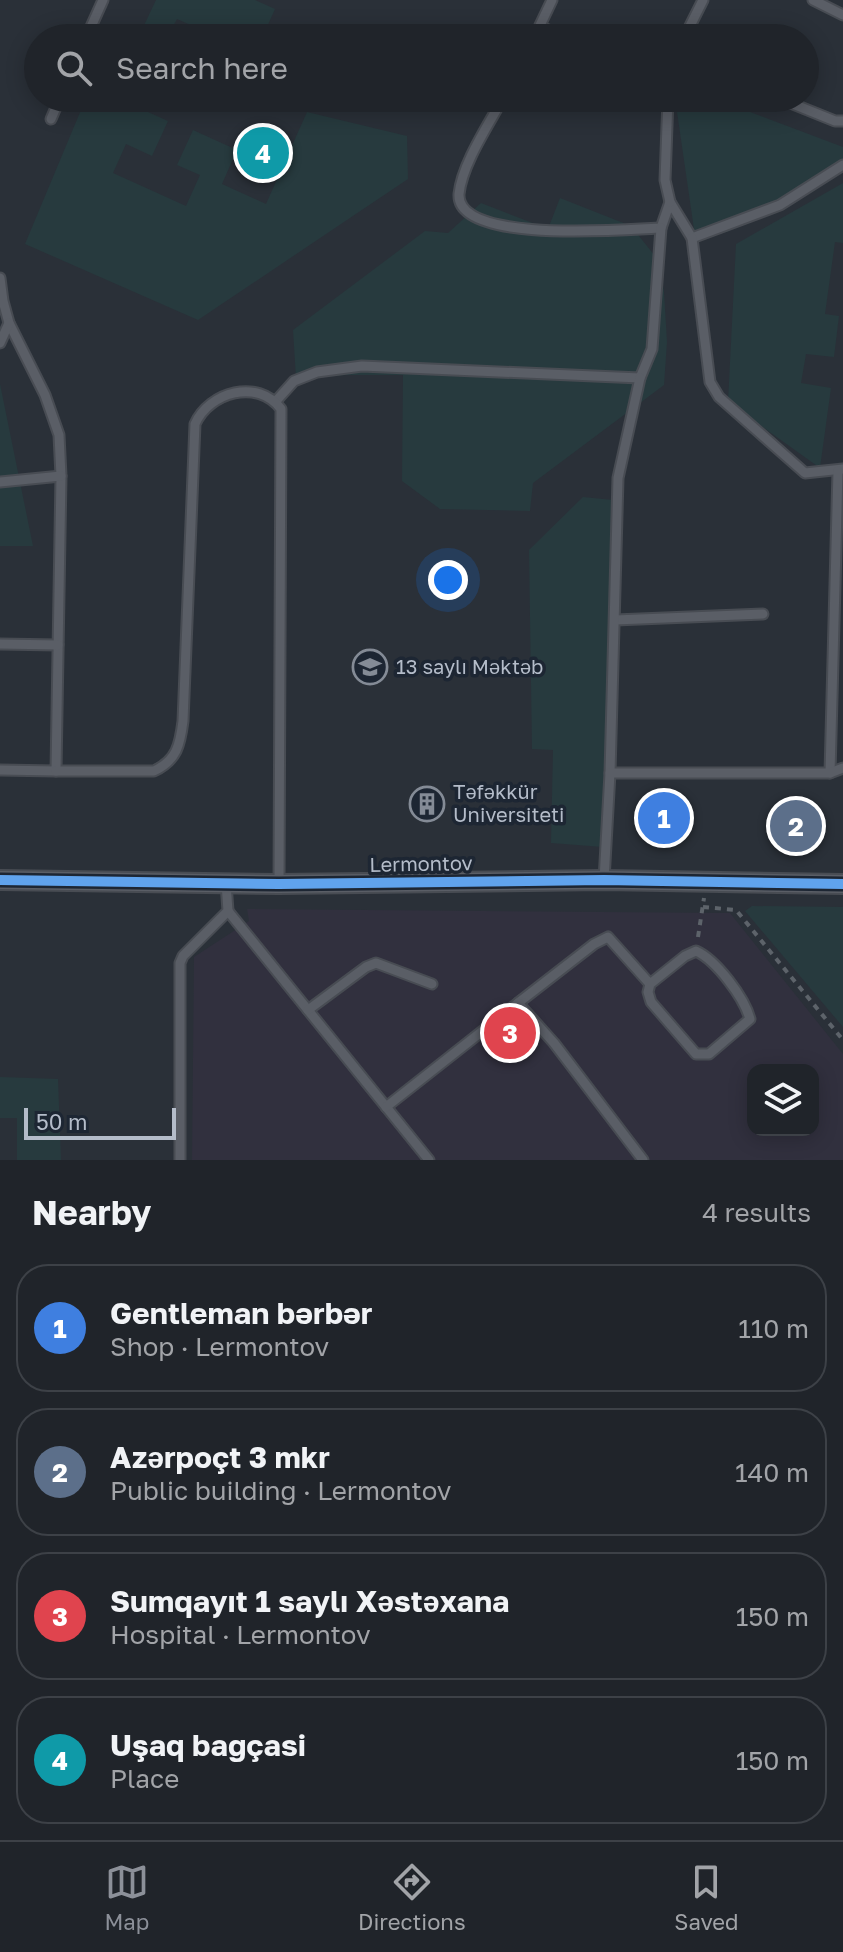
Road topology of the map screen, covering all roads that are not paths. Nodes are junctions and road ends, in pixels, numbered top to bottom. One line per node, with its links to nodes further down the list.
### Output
1 (103, 0): 6 (lane)
2 (552, 0): 7 (lane)
3 (703, 0): 8 (lane)
4 (813, 0): 5 (lane)
5 (843, 15)
6 (92, 24)
7 (541, 24)
8 (691, 24)
9 (54, 112): 13 (lane)
10 (496, 112): 17 (lane)
11 (667, 112): 16 (lane)
12 (813, 112): 14 (lane)
13 (51, 119)
14 (843, 121)
15 (843, 165): 18 (lane)
16 (670, 202): 17 (lane); 18 (lane)
17 (661, 228): 22 (lane)
18 (692, 238): 24 (lane)
19 (0, 278): 20 (lane)
20 (9, 323): 21 (lane); 25 (lane)
21 (0, 343)
22 (640, 378): 23 (lane); 28 (lane)
23 (276, 401): 33 (lane); 39 (lane)
24 (841, 470): 35 (lane)
25 (61, 476): 26 (lane); 30 (lane)
26 (0, 482)
27 (763, 614): 28 (lane)
28 (615, 620): 34 (lane)
29 (0, 644): 30 (lane)
30 (58, 645): 33 (lane)
31 (843, 768): 35 (lane)
32 (0, 770): 33 (lane)
33 (56, 771)
34 (610, 773): 35 (lane); 37 (lane)
35 (830, 773)
36 (0, 880): 38 (street, Lermontov)
37 (604, 880): 39 (street, Lermontov); 40 (street, Lermontov)
38 (226, 883): 39 (street, Lermontov); 41 (lane)
39 (279, 884)
40 (843, 884)
41 (228, 911): 45 (lane); 47 (lane)
42 (432, 984): 45 (lane)
43 (650, 984): 43 (lane); 44 (lane)
44 (518, 1003): 46 (lane); 49 (lane)
45 (308, 1010): 46 (lane)
46 (386, 1107): 48 (lane)
47 (180, 1160)
48 (429, 1160)
49 (643, 1160)

